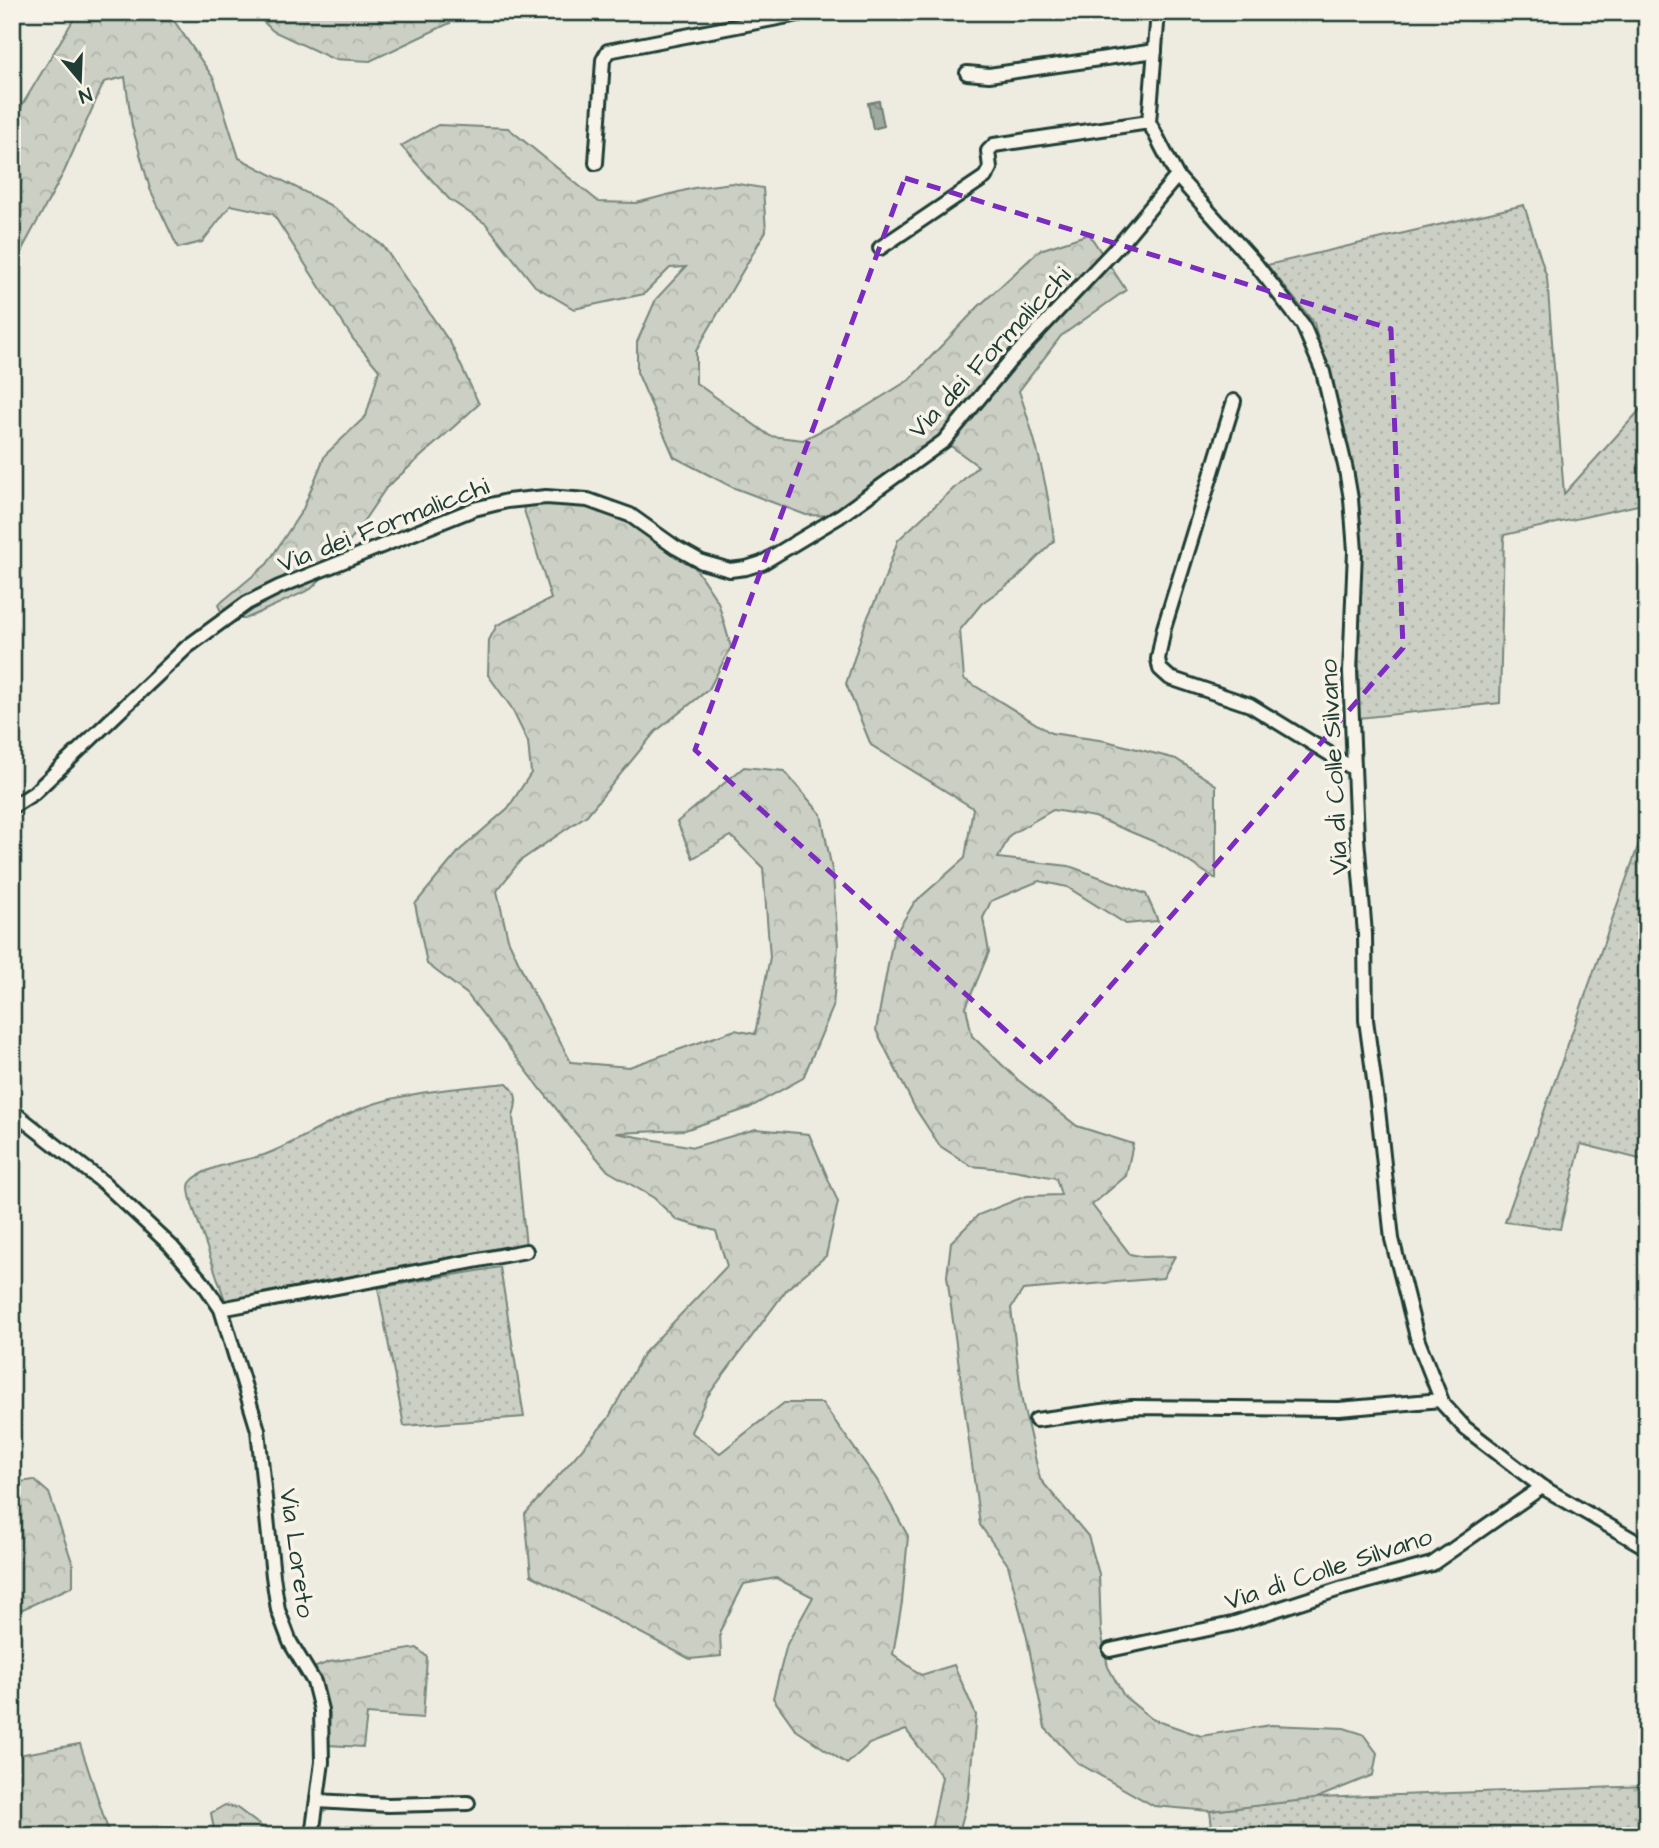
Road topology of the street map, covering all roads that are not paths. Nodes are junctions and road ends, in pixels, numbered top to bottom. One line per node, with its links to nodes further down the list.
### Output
1 (809, 12): 6 (street)
2 (1158, 12): 3 (street)
3 (1155, 51): 4 (street); 5 (street)
4 (967, 73)
5 (1149, 121): 7 (street, Via di Colle Silvano); 8 (street)
6 (596, 163)
7 (1177, 176): 10 (street, Via di Colle Silvano); 11 (street, Via dei Formalicchi)
8 (880, 247)
9 (1234, 401): 10 (street)
10 (1354, 769): 15 (street, Via di Colle Silvano)
11 (12, 807)
12 (12, 1111): 14 (street, Via Loreto)
13 (526, 1251): 14 (street)
14 (221, 1309): 20 (street, Via Loreto)
15 (1441, 1400): 16 (street); 17 (street, Via di Colle Silvano)
16 (1036, 1420)
17 (1542, 1486): 18 (street, Via di Colle Silvano); 19 (street, Via di Colle Silvano)
18 (1647, 1548)
19 (1110, 1650)
20 (317, 1801): 21 (street); 22 (street, Via Loreto)
21 (468, 1803)
22 (312, 1836)

